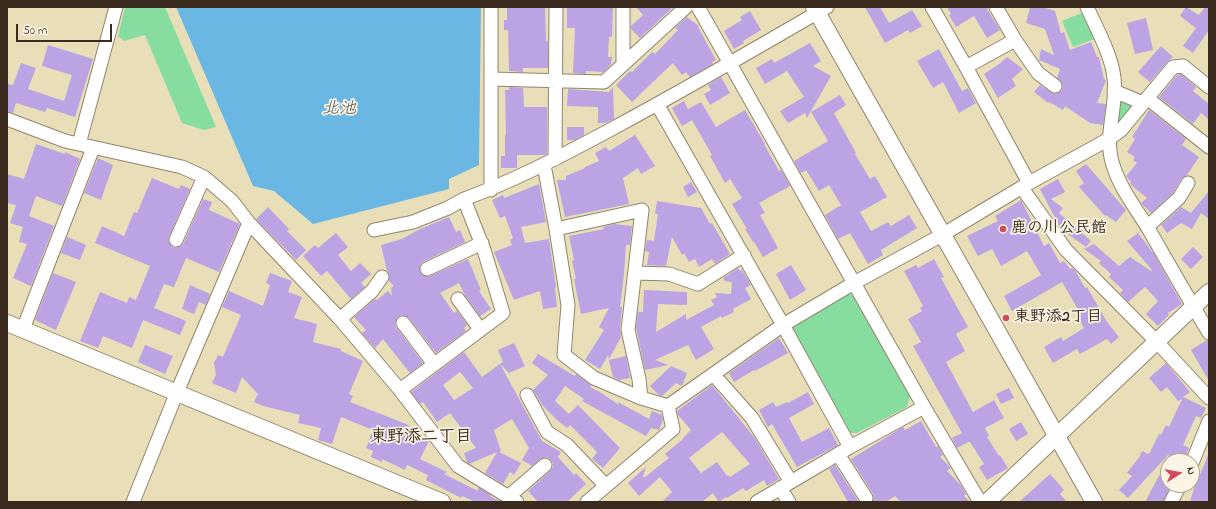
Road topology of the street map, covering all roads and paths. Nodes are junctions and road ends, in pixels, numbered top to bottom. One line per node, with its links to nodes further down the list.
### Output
1 (116, 7): 24 (street)
2 (491, 7): 15 (street)
3 (556, 7): 16 (street)
4 (623, 7): 13 (street)
5 (686, 7): 13 (street)
6 (698, 7): 12 (street)
7 (932, 7): 14 (street)
8 (996, 7): 11 (street)
9 (1088, 7): 19 (street)
10 (820, 9): 12 (street); 37 (street)
11 (1015, 40): 14 (street); 17 (street)
12 (730, 64): 21 (street); 44 (street)
13 (622, 66): 16 (street)
14 (966, 67): 30 (street)
15 (491, 79): 16 (street); 31 (street)
16 (555, 81): 27 (street)
17 (1055, 86)
18 (1209, 87): 20 (street)
19 (1114, 92): 20 (street); 23 (street)
20 (1145, 100): 23 (street); 26 (street)
21 (657, 104): 27 (street); 40 (street)
22 (7, 119): 24 (street)
23 (1108, 139): 30 (street); 34 (street)
24 (79, 144): 25 (street)
25 (93, 148): 28 (street); 52 (street)
26 (1209, 148)
27 (549, 162): 31 (street); 35 (street)
28 (204, 177): 33 (street); 38 (street)
29 (1188, 183): 34 (street)
30 (1025, 186): 37 (street); 55 (street)
31 (491, 190): 32 (street)
32 (464, 199): 36 (street); 39 (street)
33 (249, 223): 48 (street); 59 (street)
34 (1147, 227): 47 (street)
35 (556, 229): 42 (street); 61 (street)
36 (374, 230)
37 (942, 235): 44 (street); 66 (street)
38 (176, 240)
39 (482, 243): 41 (street); 53 (street)
40 (744, 255): 42 (street); 51 (street)
41 (427, 269)
42 (635, 273): 61 (street)
43 (382, 277): 48 (street)
44 (854, 283): 51 (street); 64 (street)
45 (1209, 292): 47 (street)
46 (458, 299): 53 (street)
47 (1193, 306): 54 (street); 55 (street)
48 (340, 319): 58 (street)
49 (7, 323): 52 (street)
50 (403, 323): 56 (street)
51 (783, 325): 57 (street); 67 (street)
52 (23, 329): 59 (street)
53 (480, 329): 56 (street)
54 (1209, 333)
55 (1156, 342): 62 (street); 66 (street)
56 (434, 364): 58 (street)
57 (713, 374): 63 (street); 71 (street)
58 (400, 390): 74 (street)
59 (177, 392): 76 (street); 77 (street)
60 (527, 395): 72 (street)
61 (641, 398): 63 (street)
62 (1209, 398)
63 (668, 406): 72 (street)
64 (924, 407): 67 (street); 81 (street)
65 (1209, 421): 68 (street)
66 (1056, 436): 82 (street); 83 (street)
67 (850, 447): 69 (street)
68 (1196, 453)
69 (838, 454): 71 (street); 75 (street)
70 (545, 466): 74 (street)
71 (786, 485): 79 (street); 80 (street)
72 (606, 486): 78 (street)
73 (1176, 493): 84 (street)
74 (504, 498)
75 (866, 498)
76 (133, 502)
77 (442, 502)
78 (587, 502)
79 (757, 502)
80 (789, 502)
81 (980, 502)
82 (987, 502)
83 (1094, 502)
84 (1171, 502)

